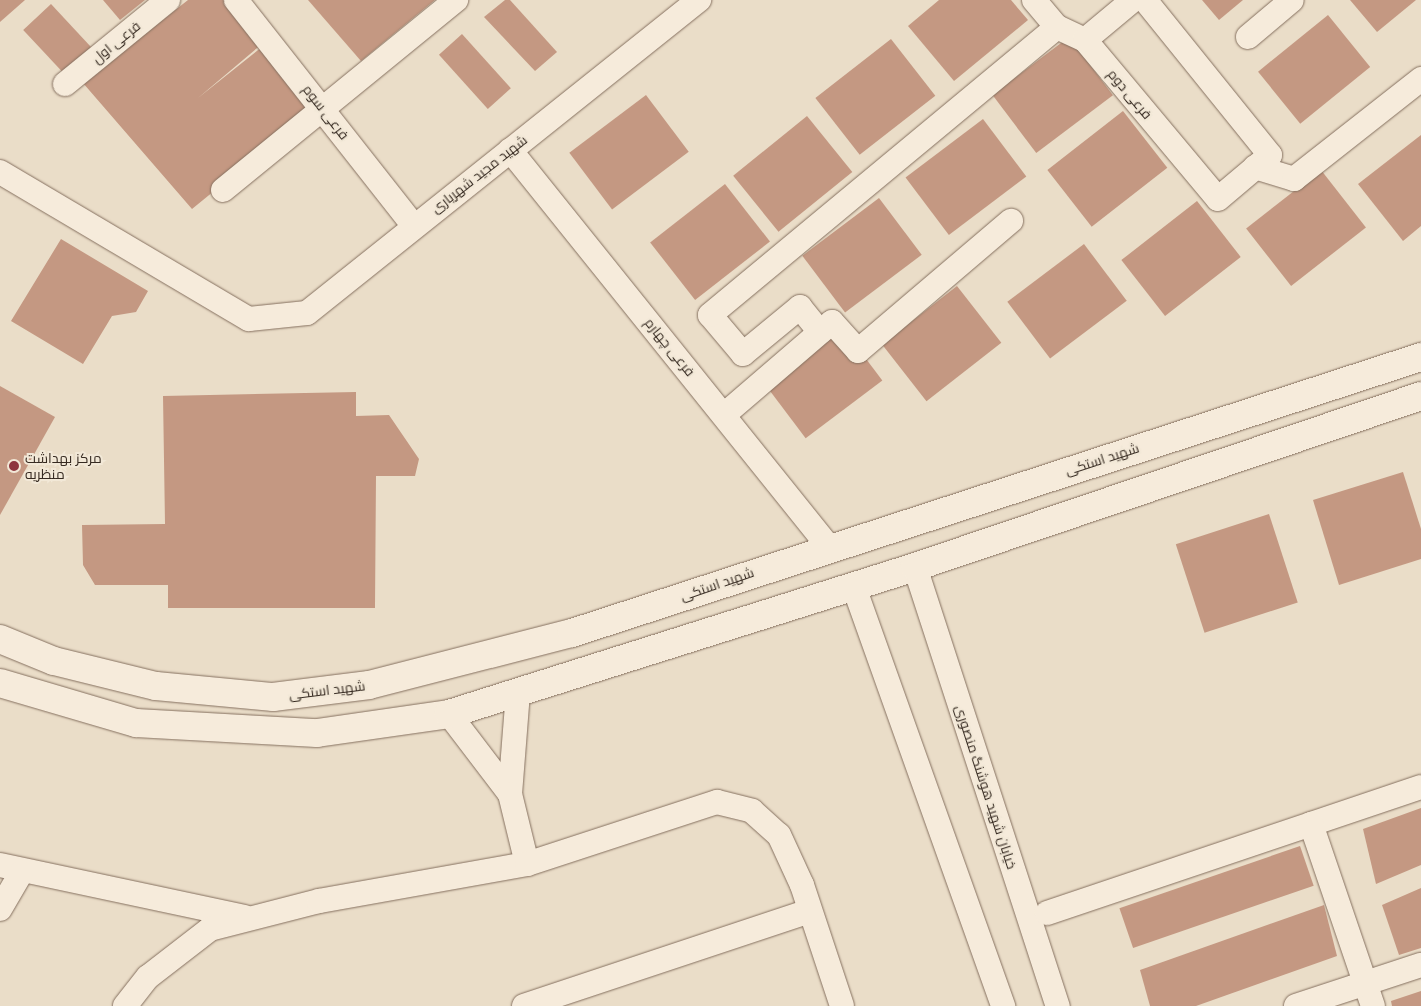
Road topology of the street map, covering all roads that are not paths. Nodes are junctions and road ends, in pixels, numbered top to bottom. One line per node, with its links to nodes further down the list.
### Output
1 (168, 0): 13 (street, فرعی اول)
2 (236, 0): 14 (street, فرعی سوم)
3 (456, 0): 14 (street)
4 (699, 0): 15 (street, شهید مجید شهریاری)
5 (1034, 0): 9 (street, فرعی دوم)
6 (1133, 0): 11 (street)
7 (1144, 0): 16 (street)
8 (1292, 0): 10 (street)
9 (1057, 28): 11 (street, فرعی دوم); 21 (street)
10 (1248, 36)
11 (1085, 40): 16 (street, فرعی دوم)
12 (1421, 79): 16 (street)
13 (65, 84)
14 (324, 108): 18 (street); 20 (street, فرعی سوم)
15 (510, 150): 20 (street, شهید مجید شهریاری); 25 (street, فرعی چهارم)
16 (1255, 167)
17 (0, 172): 20 (street, شهید مجید شهریاری)
18 (222, 190)
19 (1011, 220): 21 (street)
20 (414, 226)
21 (820, 332): 25 (street)
22 (1421, 357): 23 (main road, شهید استکی)
23 (1385, 369): 24 (main road); 26 (main road, شهید استکی)
24 (1409, 400): 27 (main road)
25 (725, 414): 26 (street, فرعی چهارم)
26 (828, 546): 29 (main road, شهید استکی)
27 (915, 567): 28 (main road); 50 (street, خیابان شهید هوشنگ منصوری)
28 (854, 587): 31 (main road); 49 (street)
29 (572, 633): 30 (main road, شهید استکی); 31 (main road)
30 (0, 639)
31 (588, 673): 33 (main road)
32 (0, 682): 34 (main road)
33 (518, 692): 34 (main road); 36 (street)
34 (449, 714): 36 (street)
35 (1421, 786): 37 (street)
36 (510, 794): 38 (street)
37 (1312, 824): 42 (street); 45 (street)
38 (528, 864): 41 (street); 43 (street)
39 (11, 869): 40 (street); 43 (street)
40 (0, 909)
41 (810, 911): 47 (street); 48 (street)
42 (1047, 913)
43 (247, 917): 46 (street)
44 (1421, 965): 45 (street)
45 (1369, 995): 51 (street)
46 (125, 1006)
47 (524, 1006)
48 (842, 1006)
49 (1003, 1006)
50 (1058, 1006)
51 (1296, 1006)

